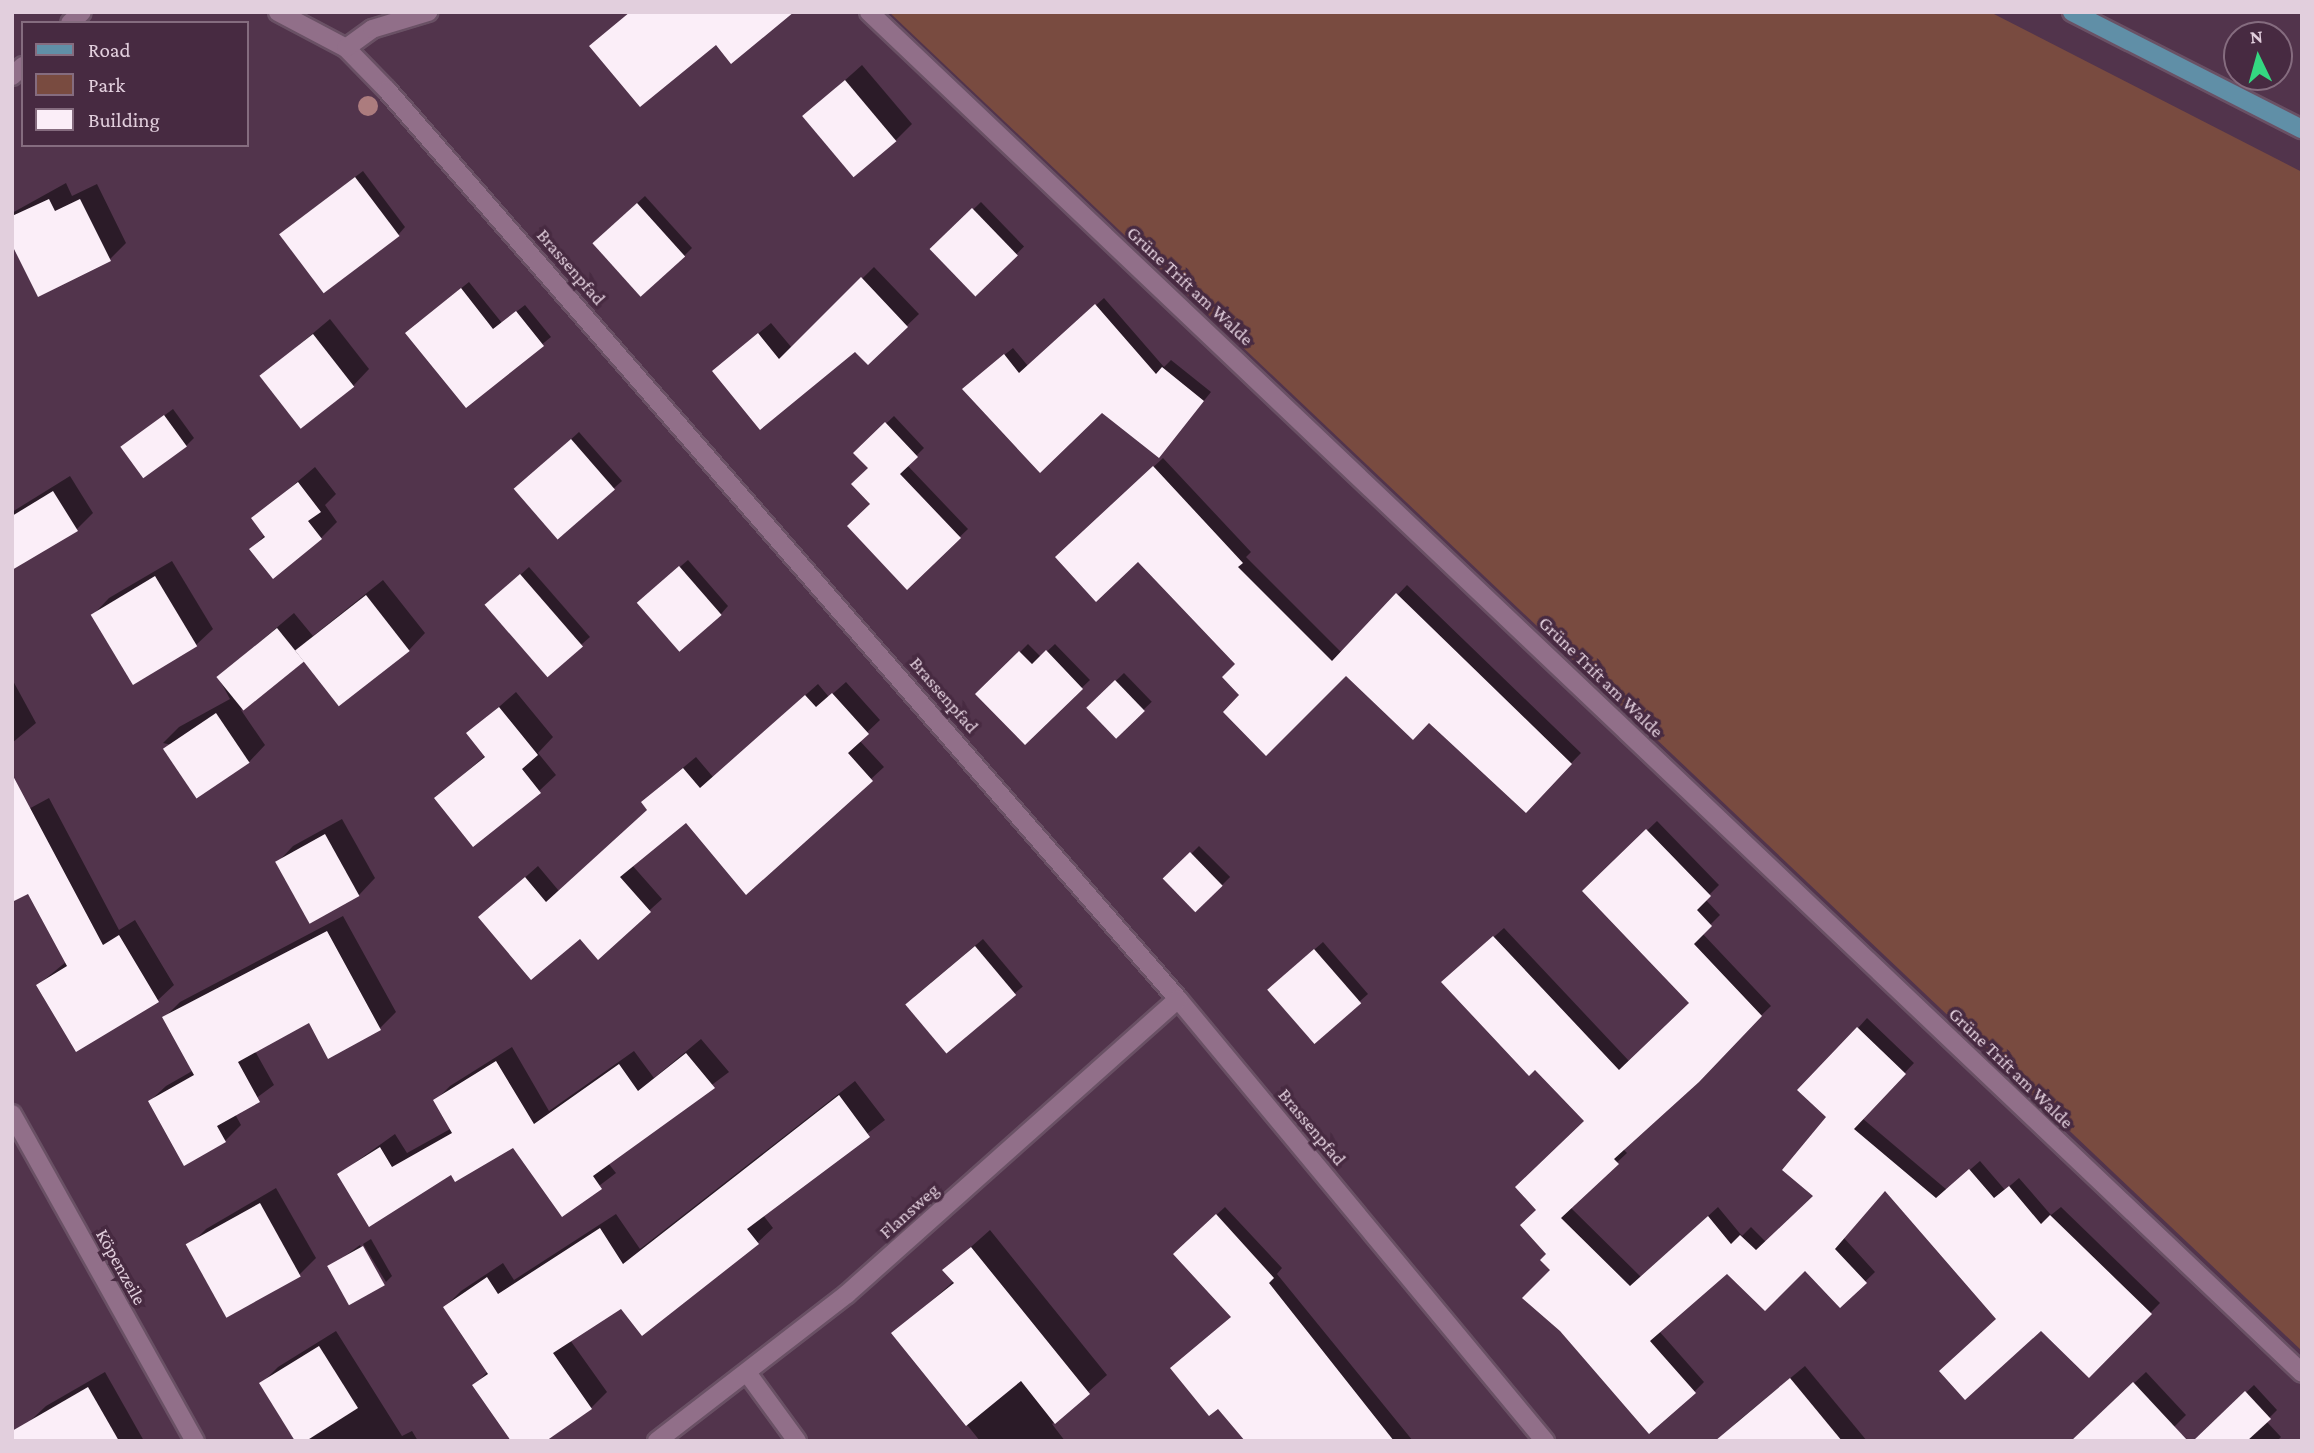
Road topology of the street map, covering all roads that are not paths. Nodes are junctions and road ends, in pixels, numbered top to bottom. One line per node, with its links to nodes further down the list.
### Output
1 (278, 12): 5 (street, Brassenpfad)
2 (428, 12): 5 (street)
3 (869, 12): 9 (street, Grüne Trift am Walde)
4 (2072, 12): 6 (main road)
5 (346, 48): 7 (street, Brassenpfad)
6 (2302, 129)
7 (1178, 999): 10 (street, Flansweg); 14 (street, Brassenpfad)
8 (12, 1114): 11 (street, Köpenzeile)
9 (2302, 1373)
10 (748, 1374): 12 (street, Flansweg); 13 (street)
11 (195, 1441)
12 (657, 1441)
13 (797, 1441)
14 (1545, 1441)

